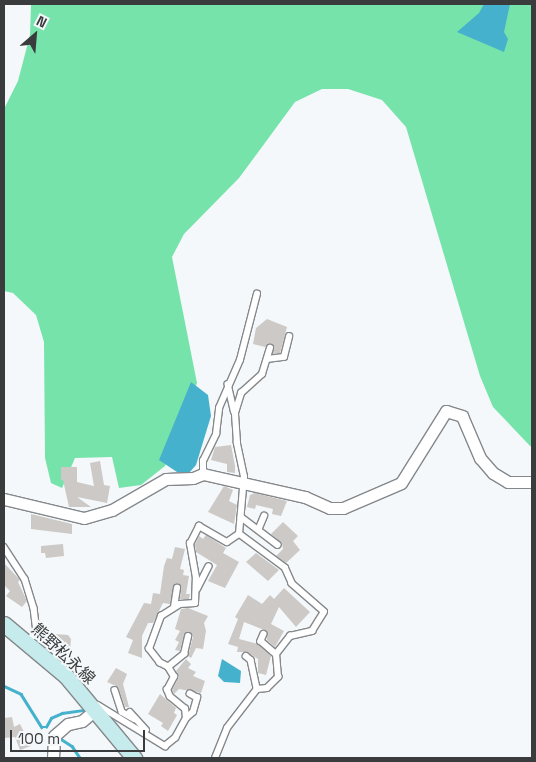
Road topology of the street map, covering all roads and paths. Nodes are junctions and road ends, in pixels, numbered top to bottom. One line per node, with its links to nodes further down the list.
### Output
1 (257, 294): 5 (lane)
2 (289, 337): 4 (lane)
3 (270, 348): 4 (lane)
4 (267, 359): 6 (lane)
5 (228, 384): 6 (lane); 7 (lane)
6 (235, 413): 8 (lane)
7 (202, 474): 8 (street); 10 (street)
8 (244, 482): 9 (street); 12 (lane)
9 (532, 482)
10 (4, 499)
11 (264, 516): 13 (lane)
12 (241, 517): 13 (lane); 14 (lane)
13 (259, 528): 15 (lane)
14 (239, 534): 19 (lane); 25 (lane)
15 (278, 545)
16 (4, 547): 24 (lane)
17 (208, 567): 19 (lane)
18 (177, 588): 20 (lane)
19 (197, 589): 20 (lane)
20 (174, 607): 27 (lane)
21 (4, 624): 24 (main road, 熊野松永線)
22 (264, 634): 25 (lane)
23 (188, 636): 27 (lane)
24 (27, 644): 31 (main road, 熊野松永線)
25 (276, 654): 28 (lane)
26 (246, 656): 28 (lane)
27 (168, 667): 33 (lane)
28 (257, 688): 38 (lane)
29 (115, 690): 34 (lane)
30 (190, 694): 33 (lane)
31 (91, 707): 35 (lane); 36 (street); 37 (main road, 熊野松永線)
32 (130, 712): 34 (lane)
33 (186, 718): 35 (lane)
34 (134, 719): 35 (lane)
35 (149, 733)
36 (53, 758)
37 (134, 758)
38 (215, 758)

